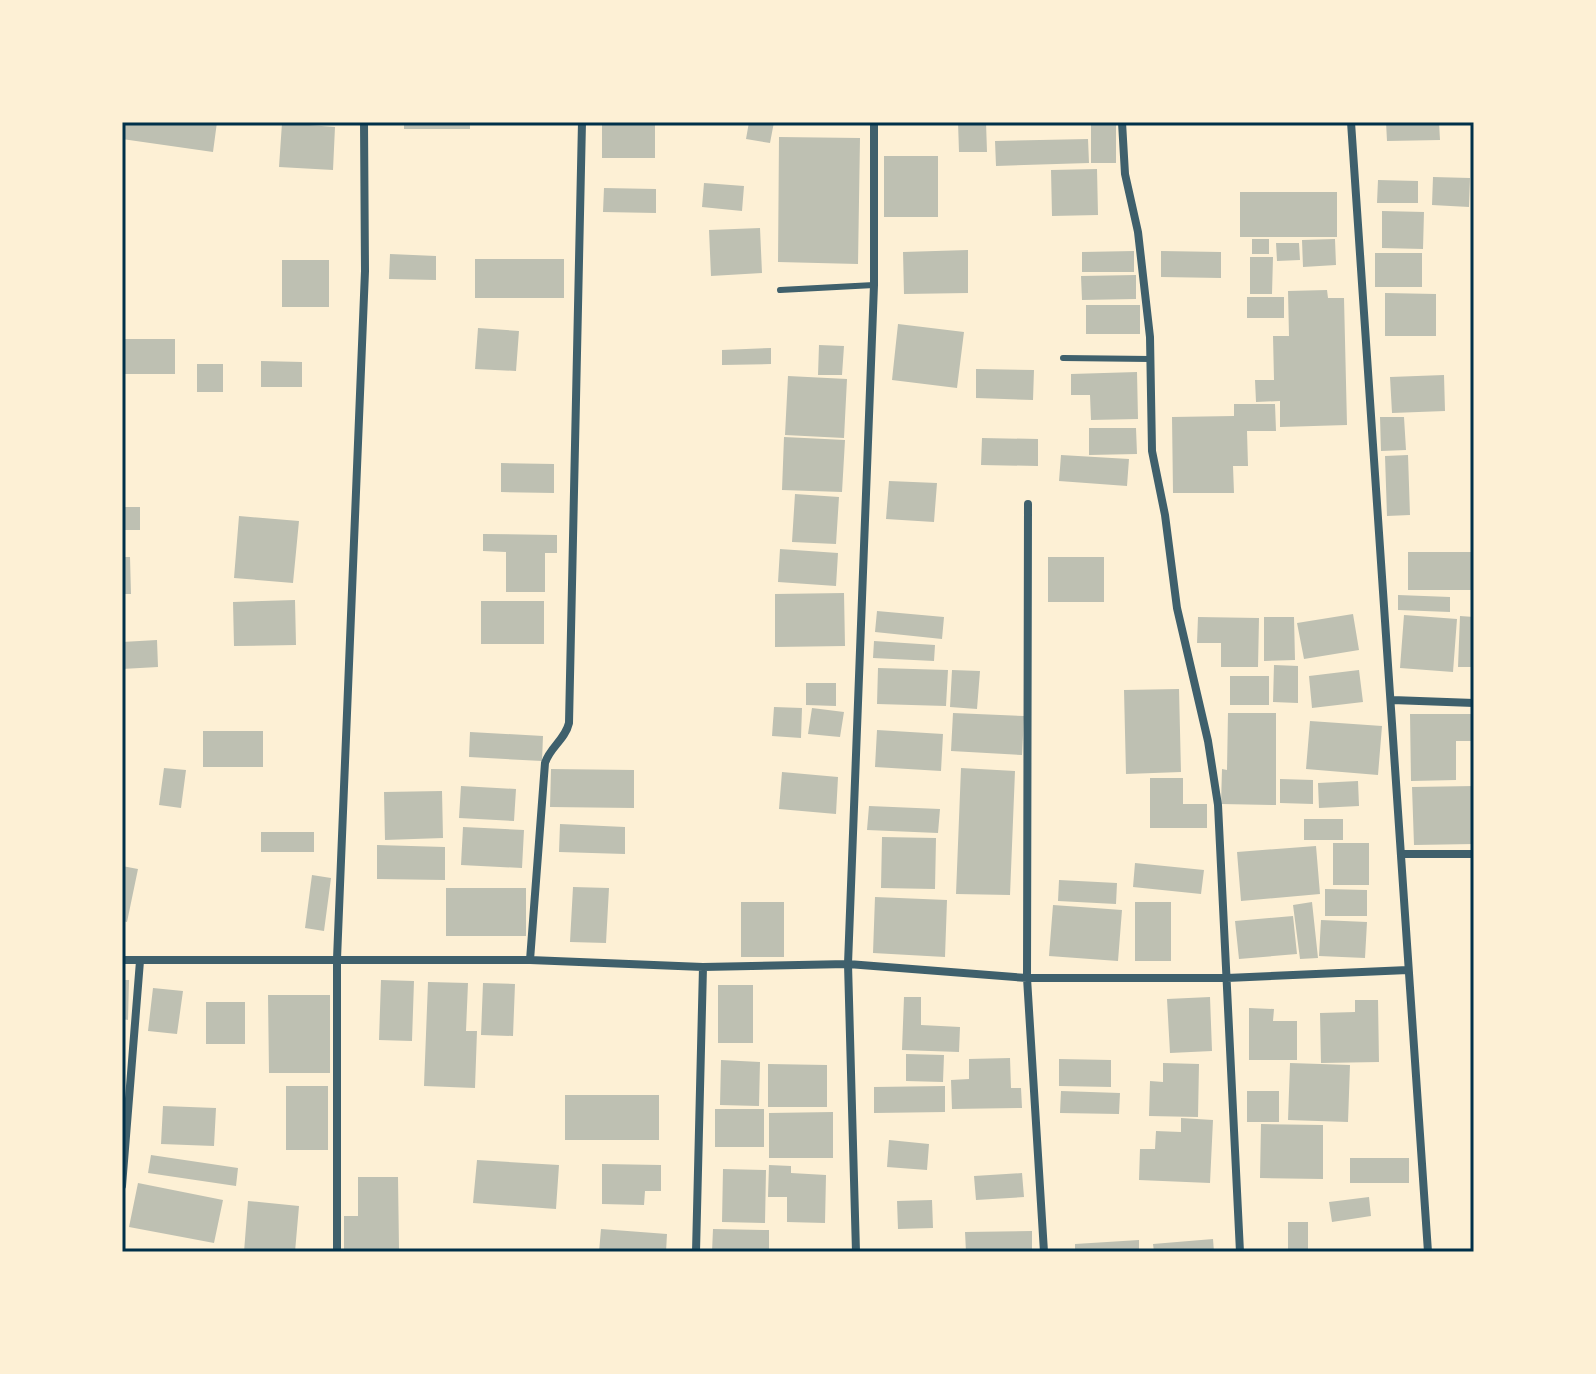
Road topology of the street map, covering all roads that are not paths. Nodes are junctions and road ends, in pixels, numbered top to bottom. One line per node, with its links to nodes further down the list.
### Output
1 (364, 122): 15 (street)
2 (582, 122): 17 (street)
3 (874, 122): 6 (street)
4 (1122, 122): 9 (street)
5 (1351, 122): 11 (street)
6 (874, 285): 7 (lane); 19 (street)
7 (780, 290)
8 (1063, 358): 9 (lane)
9 (1150, 359): 23 (street)
10 (1028, 504): 22 (street)
11 (1392, 700): 12 (street); 13 (street)
12 (1474, 703)
13 (1403, 854): 14 (street); 21 (street)
14 (1474, 854)
15 (337, 959): 17 (street); 18 (street); 25 (street)
16 (122, 960): 18 (street)
17 (530, 960): 20 (street)
18 (140, 961): 24 (street)
19 (848, 964): 20 (street); 22 (street); 27 (street)
20 (703, 967): 26 (street)
21 (1408, 970): 23 (street); 30 (street)
22 (1027, 978): 23 (street); 28 (street)
23 (1227, 978): 29 (street)
24 (122, 1186)
25 (337, 1252)
26 (696, 1252)
27 (856, 1252)
28 (1044, 1252)
29 (1240, 1252)
30 (1428, 1252)

